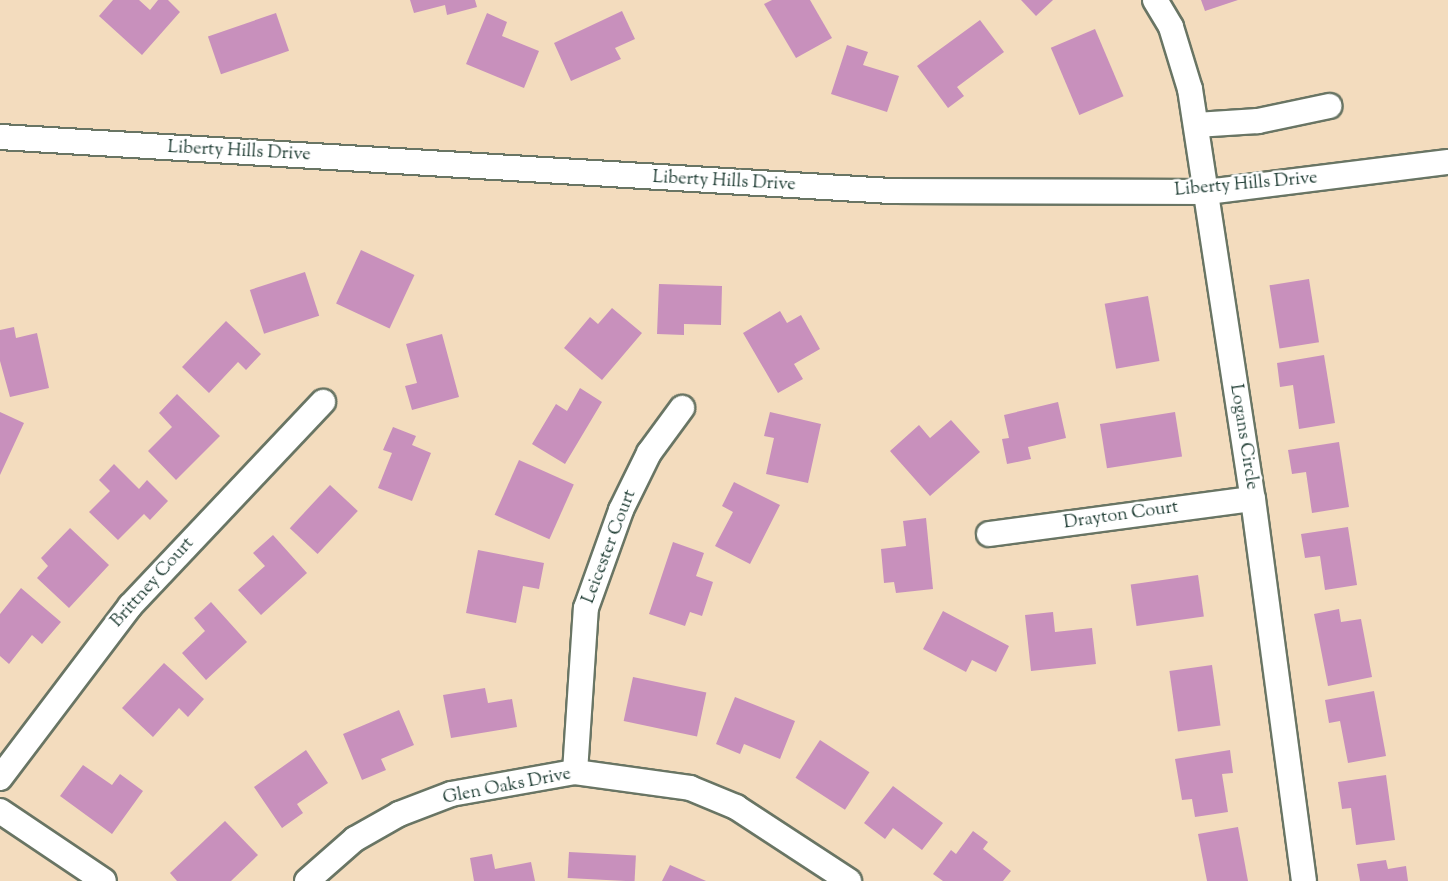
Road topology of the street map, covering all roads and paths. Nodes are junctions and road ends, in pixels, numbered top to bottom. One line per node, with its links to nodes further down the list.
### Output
1 (1155, 0): 3 (street, Logans Circle)
2 (1329, 106): 3 (street)
3 (1196, 125): 6 (street, Logans Circle)
4 (0, 137): 6 (street, Liberty Hills Drive)
5 (1448, 162): 6 (street, Liberty Hills Drive)
6 (1207, 192): 9 (street, Logans Circle)
7 (323, 402): 12 (street, Brittney Court)
8 (682, 408): 11 (street, Leicester Court)
9 (1253, 499): 10 (street, Drayton Court); 17 (street, Logans Circle)
10 (989, 534)
11 (575, 772): 15 (street, Glen Oaks Drive); 16 (street, Glen Oaks Drive)
12 (0, 778)
13 (0, 811): 14 (street)
14 (104, 881)
15 (307, 881)
16 (849, 881)
17 (1305, 881)

